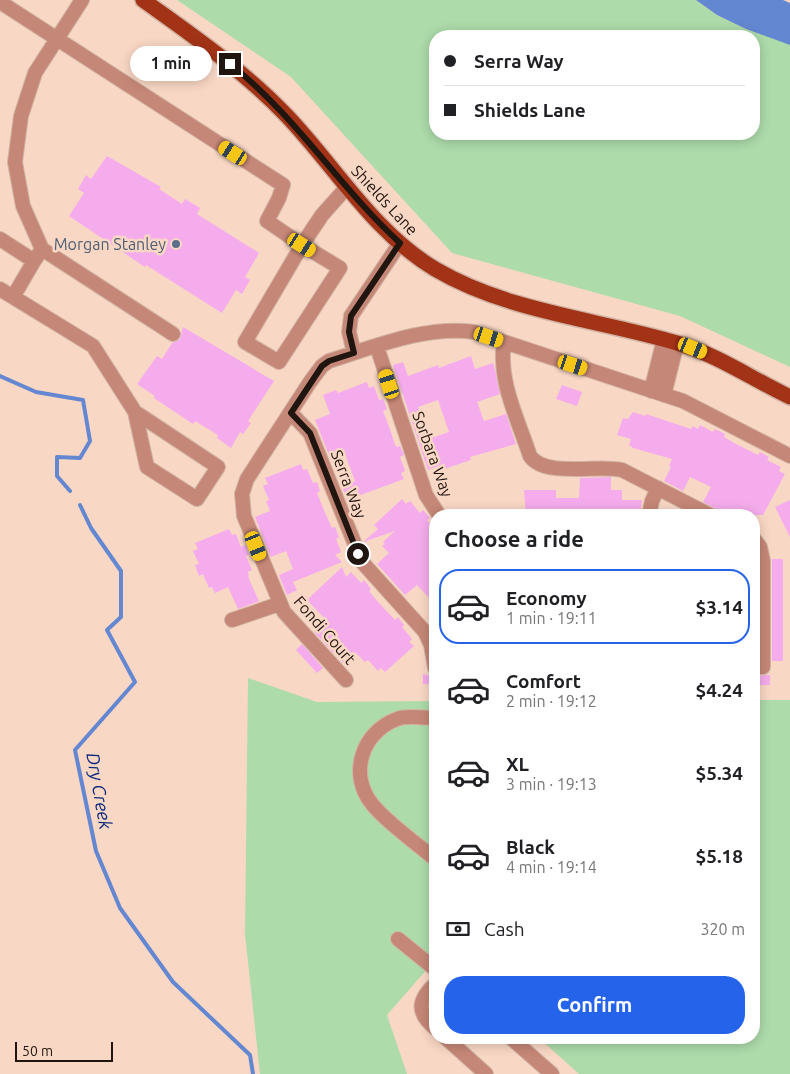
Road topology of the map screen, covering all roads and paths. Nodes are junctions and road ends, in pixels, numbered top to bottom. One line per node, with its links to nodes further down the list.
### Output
1 (82, 0): 4 (street)
2 (143, 0): 5 (main road, Shields Lane)
3 (0, 2): 4 (street)
4 (57, 39): 8 (street); 9 (street)
5 (347, 187): 7 (main road, Shields Lane); 8 (street)
6 (0, 239): 9 (street)
7 (400, 243): 13 (main road, Shields Lane); 16 (street)
8 (302, 245): 8 (street)
9 (38, 255): 11 (street); 12 (street)
10 (0, 289): 11 (street)
11 (13, 297): 19 (street)
12 (173, 334)
13 (670, 341): 17 (street); 18 (main road, Shields Lane)
14 (504, 342): 15 (street, Fondi Court); 17 (street, Fondi Court); 22 (street)
15 (377, 347): 16 (street, Fondi Court); 23 (street, Sorbara Way)
16 (354, 353): 20 (street, Fondi Court)
17 (658, 393): 21 (street, Fondi Court)
18 (790, 397)
19 (134, 412): 19 (street)
20 (291, 413): 27 (street, Fondi Court); 29 (street, Serra Way)
21 (790, 456)
22 (658, 488): 24 (street); 25 (street)
23 (435, 509)
24 (650, 509)
25 (698, 509)
26 (760, 547): 30 (street)
27 (279, 604): 28 (street); 31 (street, Fondi Court)
28 (232, 620)
29 (429, 641)
30 (760, 646)
31 (346, 680)
32 (429, 718): 33 (street)
33 (429, 854)
34 (398, 939): 35 (street)
35 (429, 965)
36 (429, 991): 37 (street)
37 (429, 1023)
38 (453, 1044): 40 (street)
39 (518, 1044): 41 (street)
40 (486, 1074)
41 (552, 1074)

